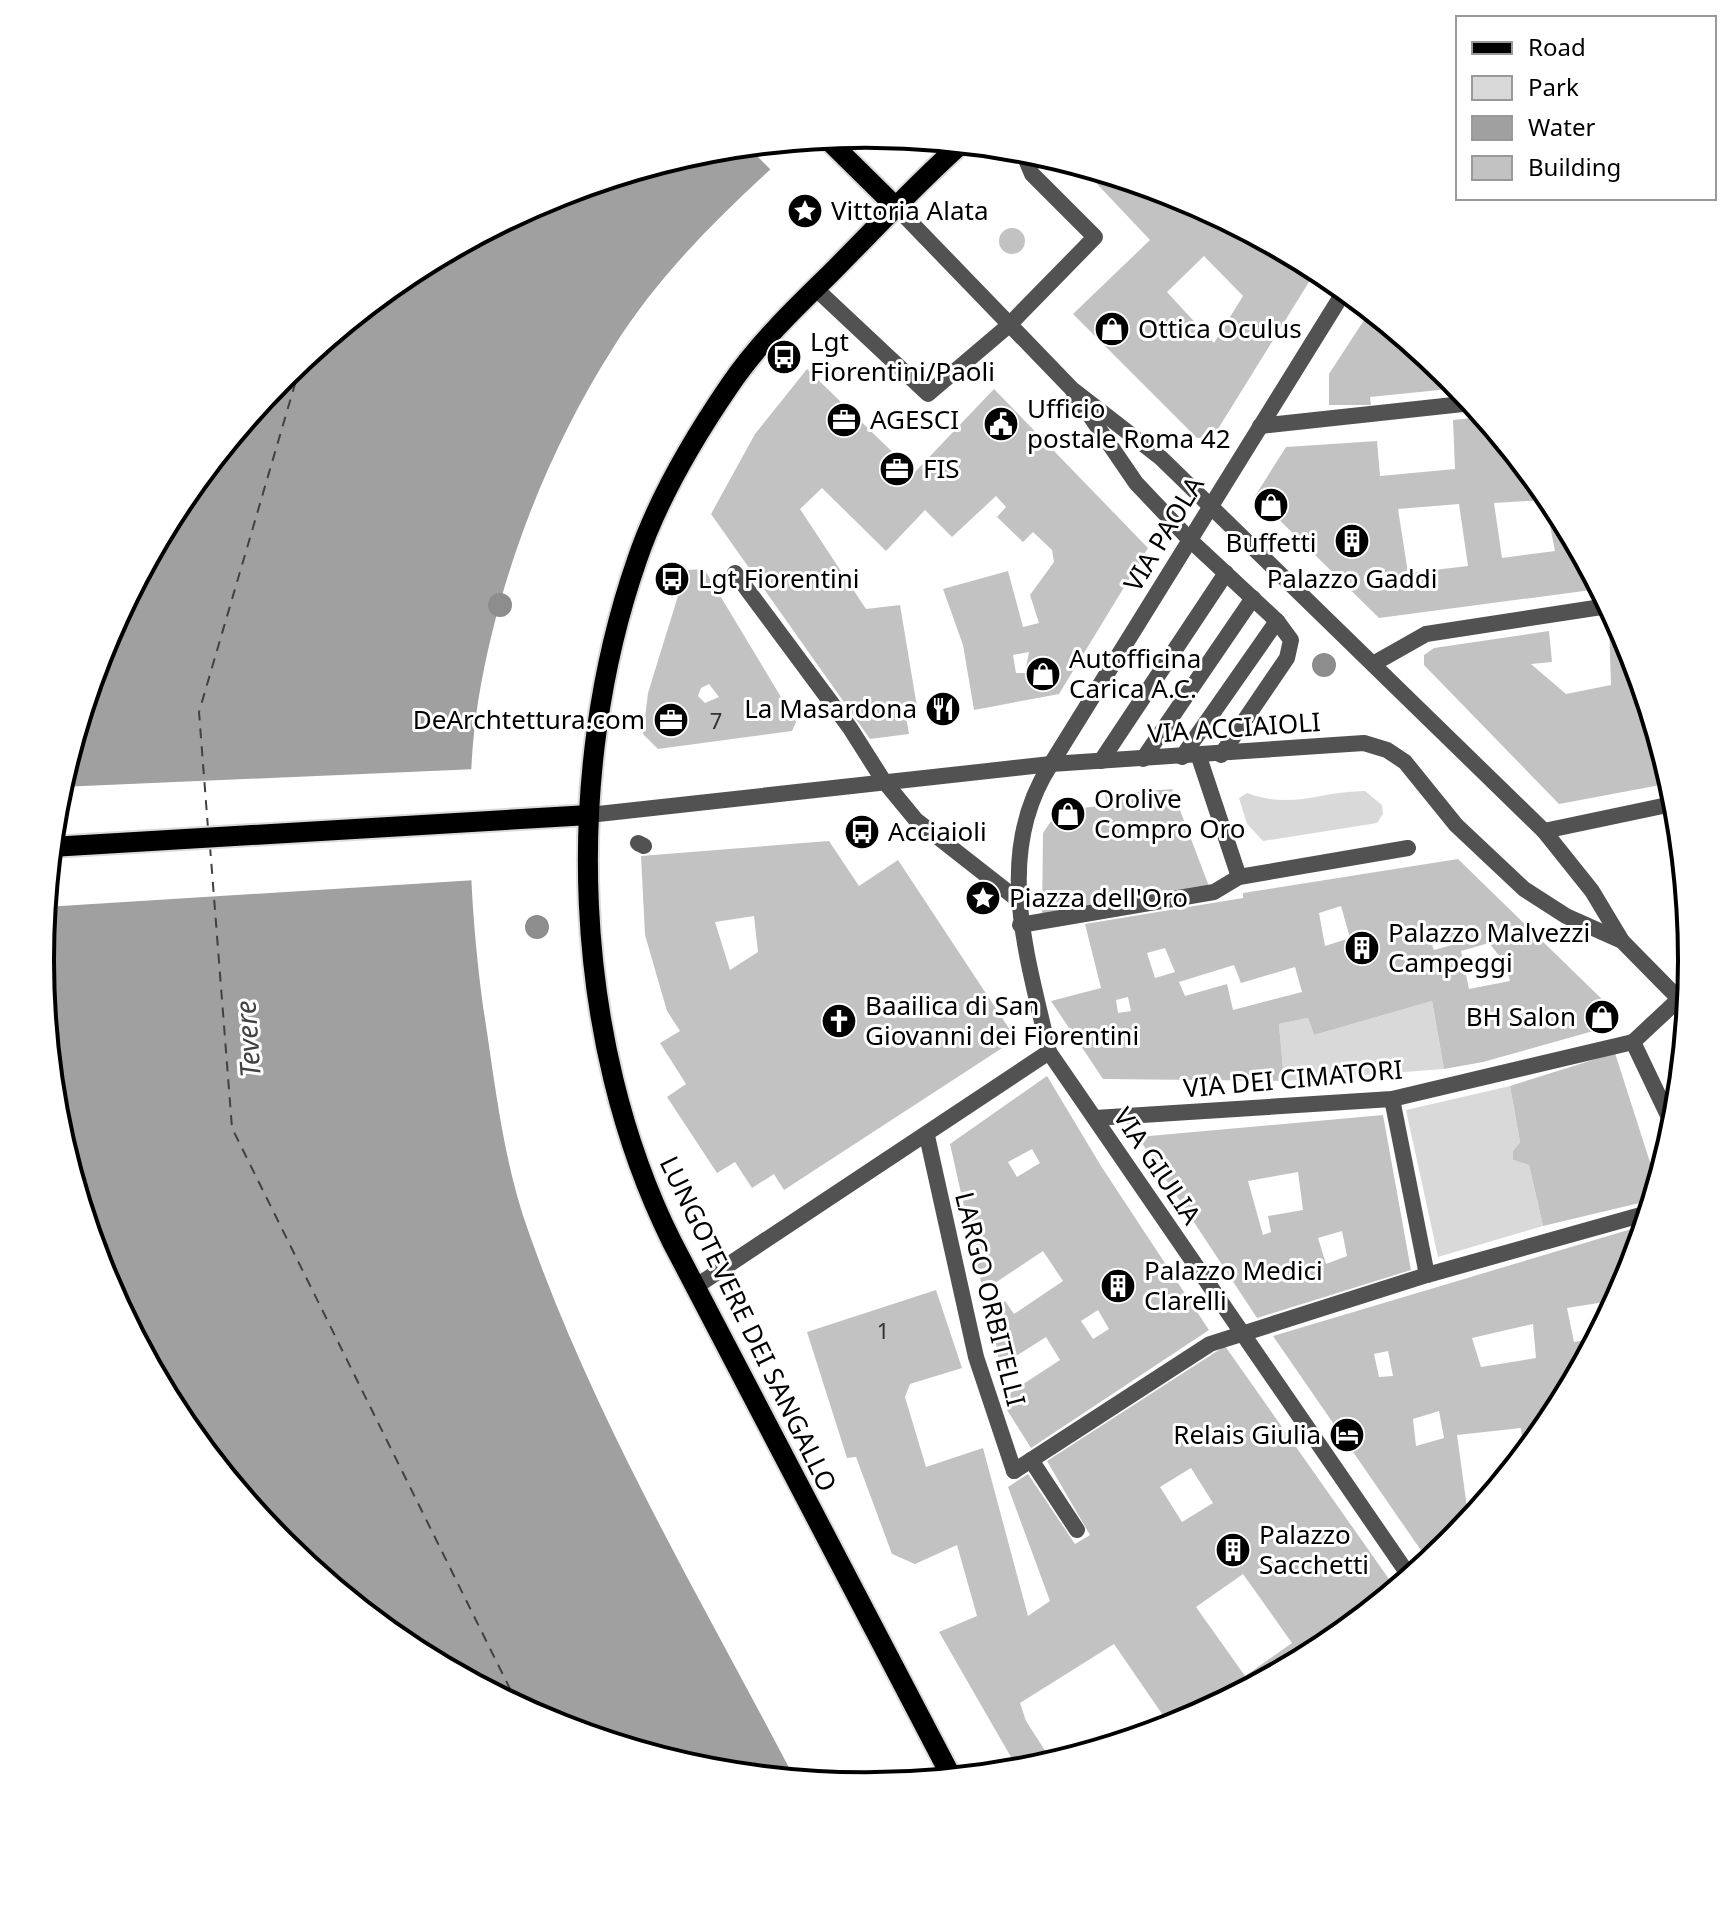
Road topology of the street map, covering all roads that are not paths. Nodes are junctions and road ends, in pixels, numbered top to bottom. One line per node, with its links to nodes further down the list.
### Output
1 (837, 149): 4 (main road)
2 (951, 153): 4 (main road, LUNGOTEVERE DEI SANGALLO)
3 (1028, 165): 7 (street)
4 (895, 206): 5 (main road, LUNGOTEVERE DEI SANGALLO); 7 (street)
5 (815, 288): 7 (street); 26 (main road, LUNGOTEVERE DEI SANGALLO)
6 (1338, 300): 10 (street, VIA PAOLA)
7 (1008, 326): 8 (street)
8 (1072, 389): 11 (street); 12 (street)
9 (1457, 405): 10 (street)
10 (1260, 426): 11 (street, VIA PAOLA)
11 (1209, 508): 12 (street, VIA PAOLA); 18 (street)
12 (1190, 540): 14 (street); 23 (street, VIA PAOLA)
13 (735, 573): 24 (street)
14 (1226, 573): 15 (street); 22 (street)
15 (1253, 598): 17 (street); 21 (street)
16 (1597, 608): 18 (street)
17 (1277, 621): 19 (street); 20 (street)
18 (1373, 664): 27 (street)
19 (1221, 755): 20 (street, VIA ACCIAIOLI); 33 (street, VIA ACCIAIOLI)
20 (1191, 757): 21 (street, VIA ACCIAIOLI); 30 (street)
21 (1143, 759): 22 (street, VIA ACCIAIOLI)
22 (1101, 761): 23 (street, VIA ACCIAIOLI)
23 (1051, 764): 24 (street); 31 (street)
24 (883, 780): 26 (street); 31 (street)
25 (1663, 806): 27 (street)
26 (589, 815): 28 (main road); 44 (main road, LUNGOTEVERE DEI SANGALLO)
27 (1544, 831): 33 (street)
28 (62, 846)
29 (1408, 848): 30 (street)
30 (1239, 877): 32 (street)
31 (1018, 900): 32 (street)
32 (1020, 925): 37 (street, VIA GIULIA)
33 (1622, 941): 34 (street)
34 (1677, 991)
35 (1676, 1005): 36 (street)
36 (1633, 1042): 38 (street, VIA DEI CIMATORI); 39 (street)
37 (1049, 1052): 40 (street, VIA GIULIA); 41 (street)
38 (1392, 1099): 40 (street, VIA DEI CIMATORI); 43 (street)
39 (1664, 1107)
40 (1095, 1118): 45 (street, VIA GIULIA)
41 (927, 1136): 44 (street); 46 (street, LARGO ORBITELLI)
42 (1637, 1216): 43 (street)
43 (1427, 1275): 45 (street)
44 (695, 1287): 49 (main road, LUNGOTEVERE DEI SANGALLO)
45 (1242, 1333): 46 (street); 48 (street, VIA GIULIA)
46 (1031, 1460): 47 (street)
47 (1077, 1530)
48 (1404, 1568)
49 (947, 1768)

